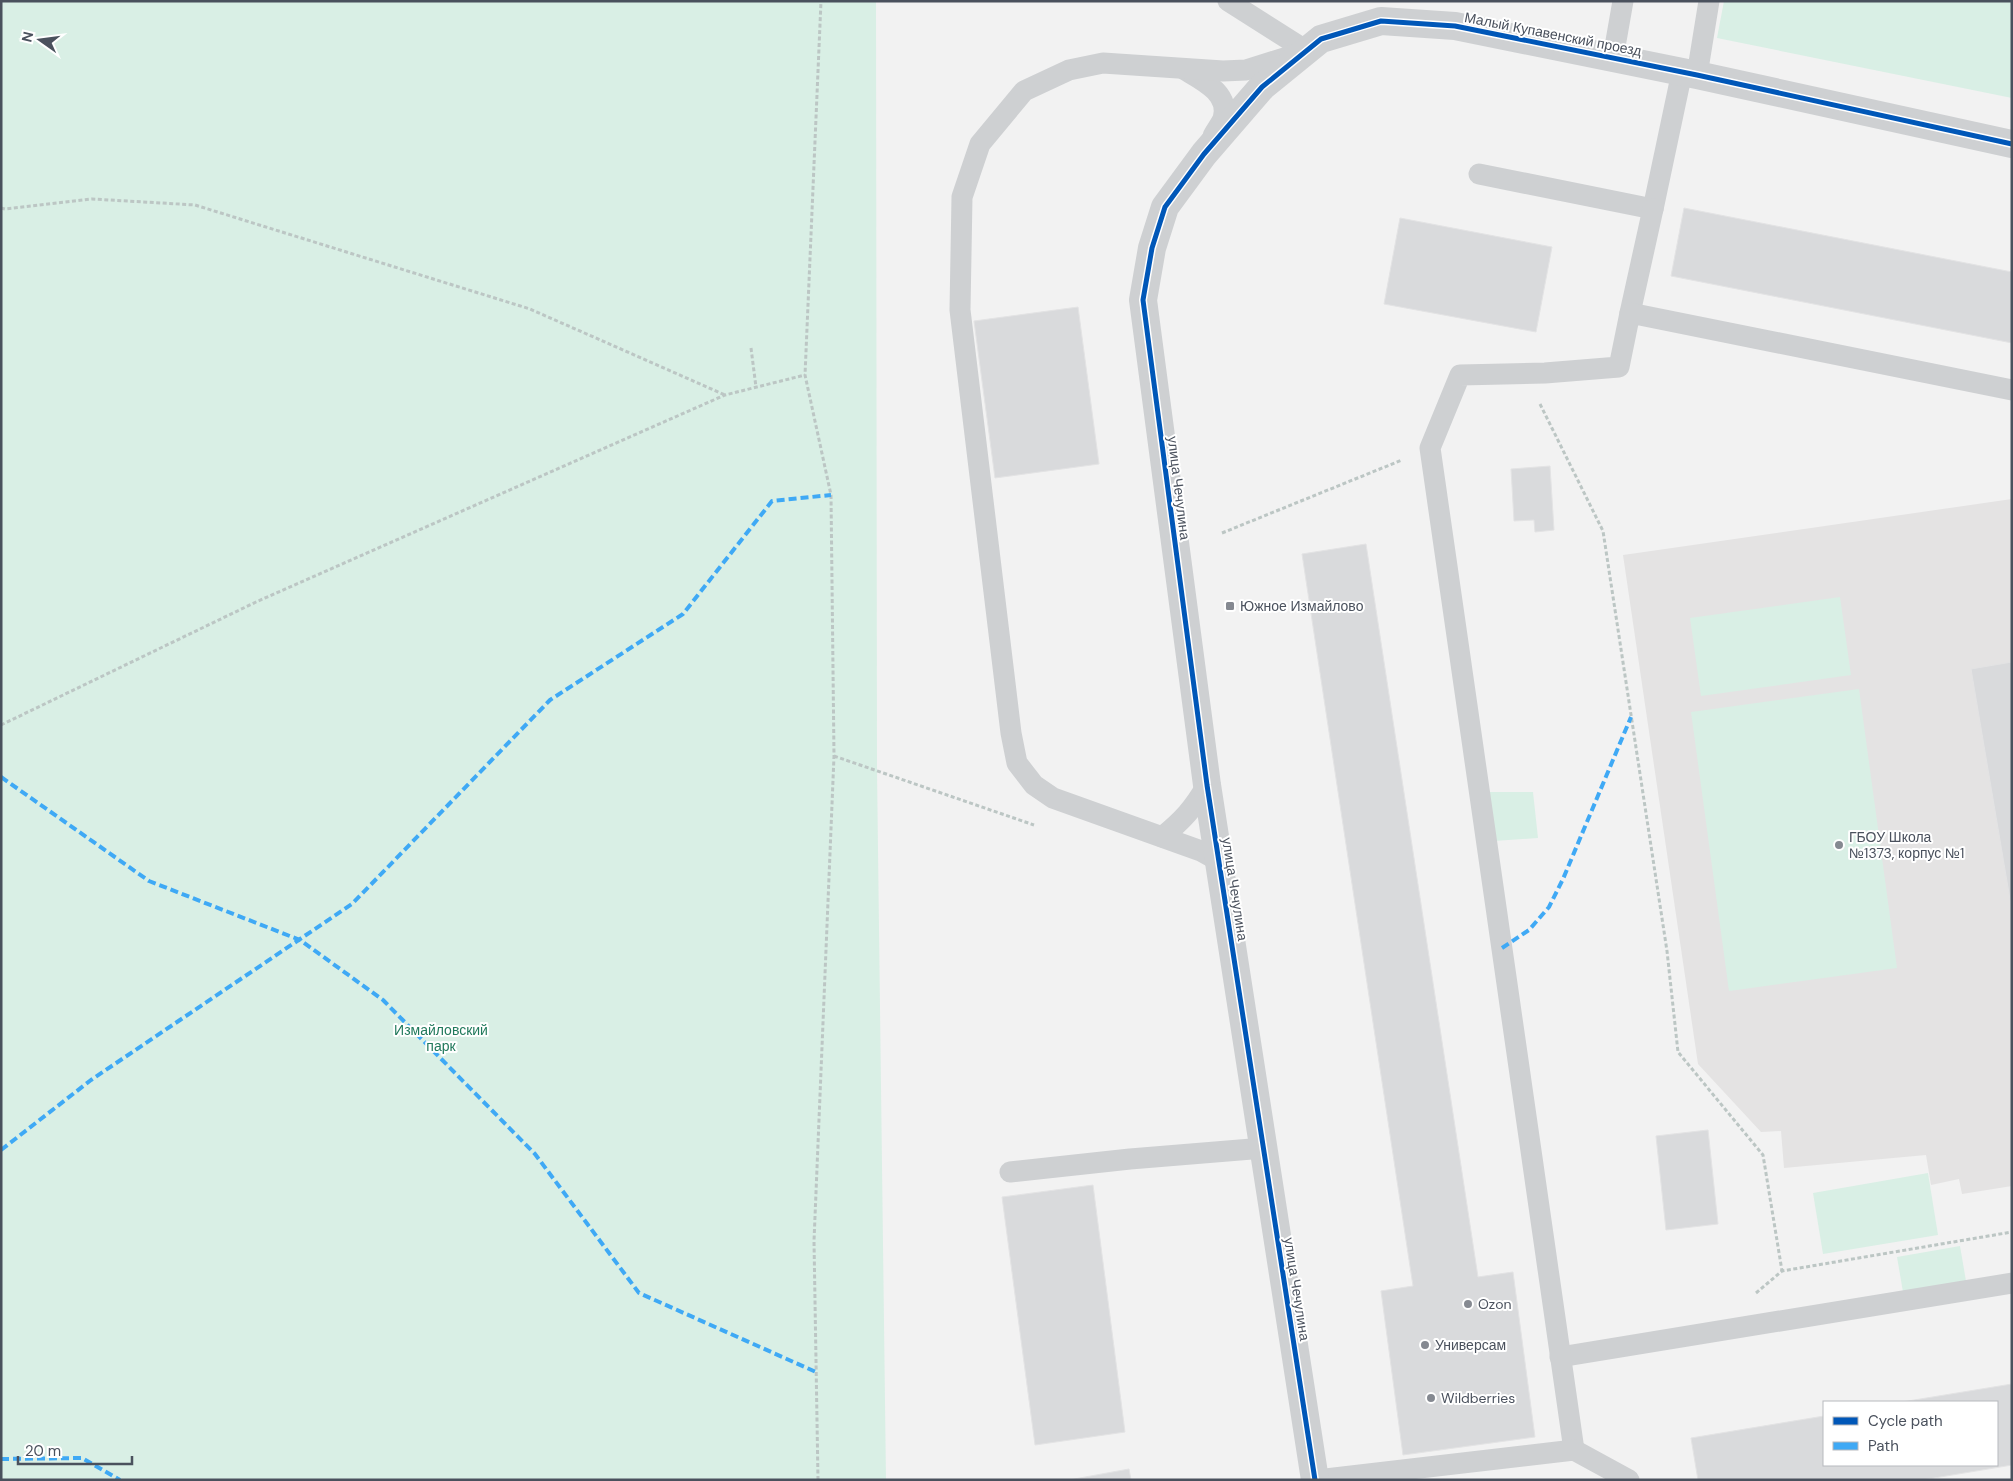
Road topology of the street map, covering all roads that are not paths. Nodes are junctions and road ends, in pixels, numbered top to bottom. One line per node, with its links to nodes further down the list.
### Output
1 (1228, 1): 4 (lane)
2 (1623, 1): 5 (lane)
3 (1709, 1): 7 (lane)
4 (1307, 50): 5 (street, Малый Купавенский проезд); 6 (lane); 9 (street, Малый Купавенский проезд)
5 (1613, 58): 7 (street, Малый Купавенский проезд)
6 (1181, 67): 9 (lane); 16 (lane)
7 (1690, 73): 8 (street, Малый Купавенский проезд); 11 (lane)
8 (2012, 144)
9 (1204, 154): 12 (street, Малый Купавенский проезд)
10 (1479, 174): 11 (lane)
11 (1653, 209): 13 (lane)
12 (1143, 300): 15 (street, улица Чечулина)
13 (1630, 313): 14 (lane); 21 (lane)
14 (2012, 390)
15 (1207, 785): 16 (lane); 17 (street, улица Чечулина)
16 (1162, 837): 17 (lane)
17 (1219, 861): 18 (street, улица Чечулина)
18 (1264, 1148): 19 (lane); 24 (street, улица Чечулина)
19 (1010, 1172)
20 (2012, 1283): 21 (lane)
21 (1560, 1358): 22 (lane)
22 (1574, 1450): 23 (lane); 25 (lane)
23 (1435, 1473): 24 (lane)
24 (1316, 1480)
25 (1629, 1480)

